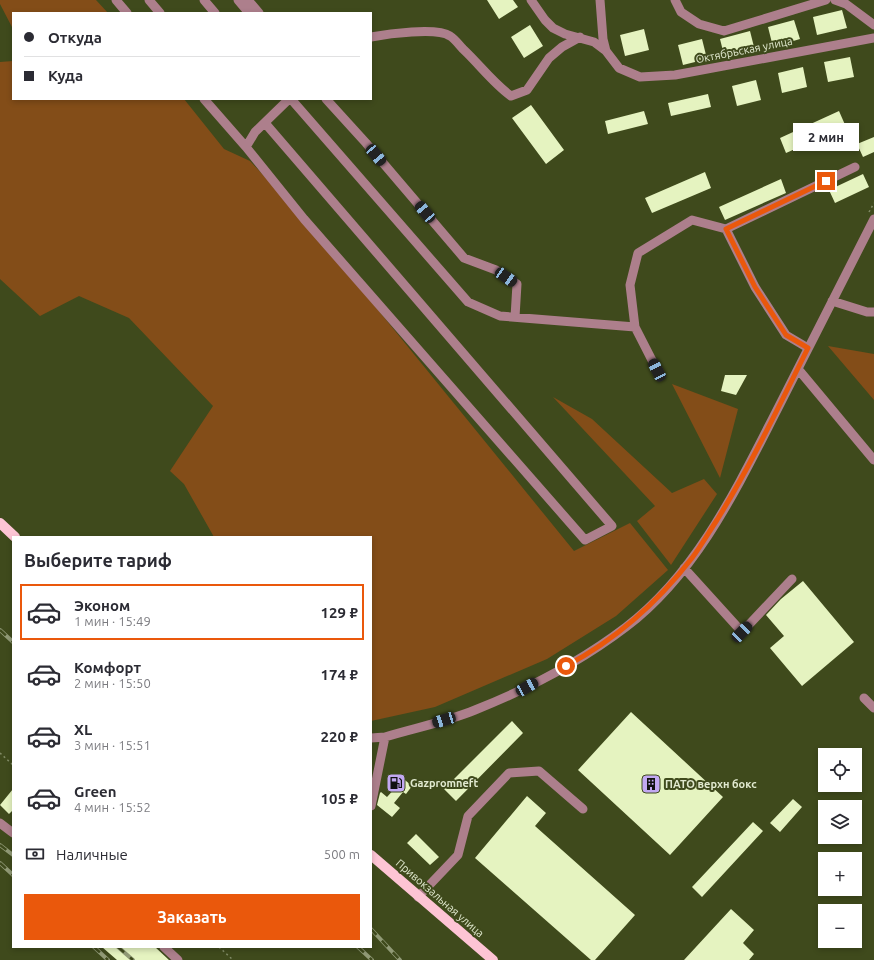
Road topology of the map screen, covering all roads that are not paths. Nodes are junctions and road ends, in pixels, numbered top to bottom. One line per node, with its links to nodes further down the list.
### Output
1 (116, 0): 11 (street)
2 (149, 0): 12 (street)
3 (204, 0): 13 (street)
4 (238, 0): 14 (street)
5 (248, 0): 15 (street)
6 (531, 0): 18 (street)
7 (600, 0): 20 (street)
8 (675, 0): 9 (street)
9 (826, 0)
10 (835, 0): 16 (street)
11 (126, 12)
12 (159, 12)
13 (214, 12)
14 (248, 12)
15 (258, 12)
16 (874, 25)
17 (372, 37): 18 (street)
18 (580, 37): 20 (street)
19 (874, 38): 20 (street, Октябрьская улица)
20 (606, 52)
21 (205, 100): 26 (street)
22 (289, 100): 25 (street)
23 (291, 100): 32 (street)
24 (327, 100): 32 (street)
25 (264, 123): 26 (street); 26 (street)
26 (246, 147)
27 (855, 167): 29 (street)
28 (871, 217): 30 (street)
29 (726, 229): 33 (street); 34 (street)
30 (832, 301): 31 (street); 34 (street)
31 (874, 312)
32 (515, 317): 33 (street)
33 (635, 327): 36 (street)
34 (808, 348): 35 (street)
35 (798, 369): 37 (street); 40 (street)
36 (657, 370)
37 (874, 460)
38 (0, 523): 39 (main road)
39 (14, 536)
40 (684, 568): 41 (street); 44 (street)
41 (792, 579)
42 (864, 698): 43 (street)
43 (874, 708)
44 (385, 737): 45 (street); 46 (street)
45 (372, 738)
46 (372, 801)
47 (583, 809): 51 (street)
48 (0, 823): 49 (street)
49 (12, 832)
50 (372, 856): 51 (main road, Привокзальная улица)
51 (418, 896): 54 (main road, Привокзальная улица)
52 (165, 948): 53 (street)
53 (178, 960)
54 (493, 960)

